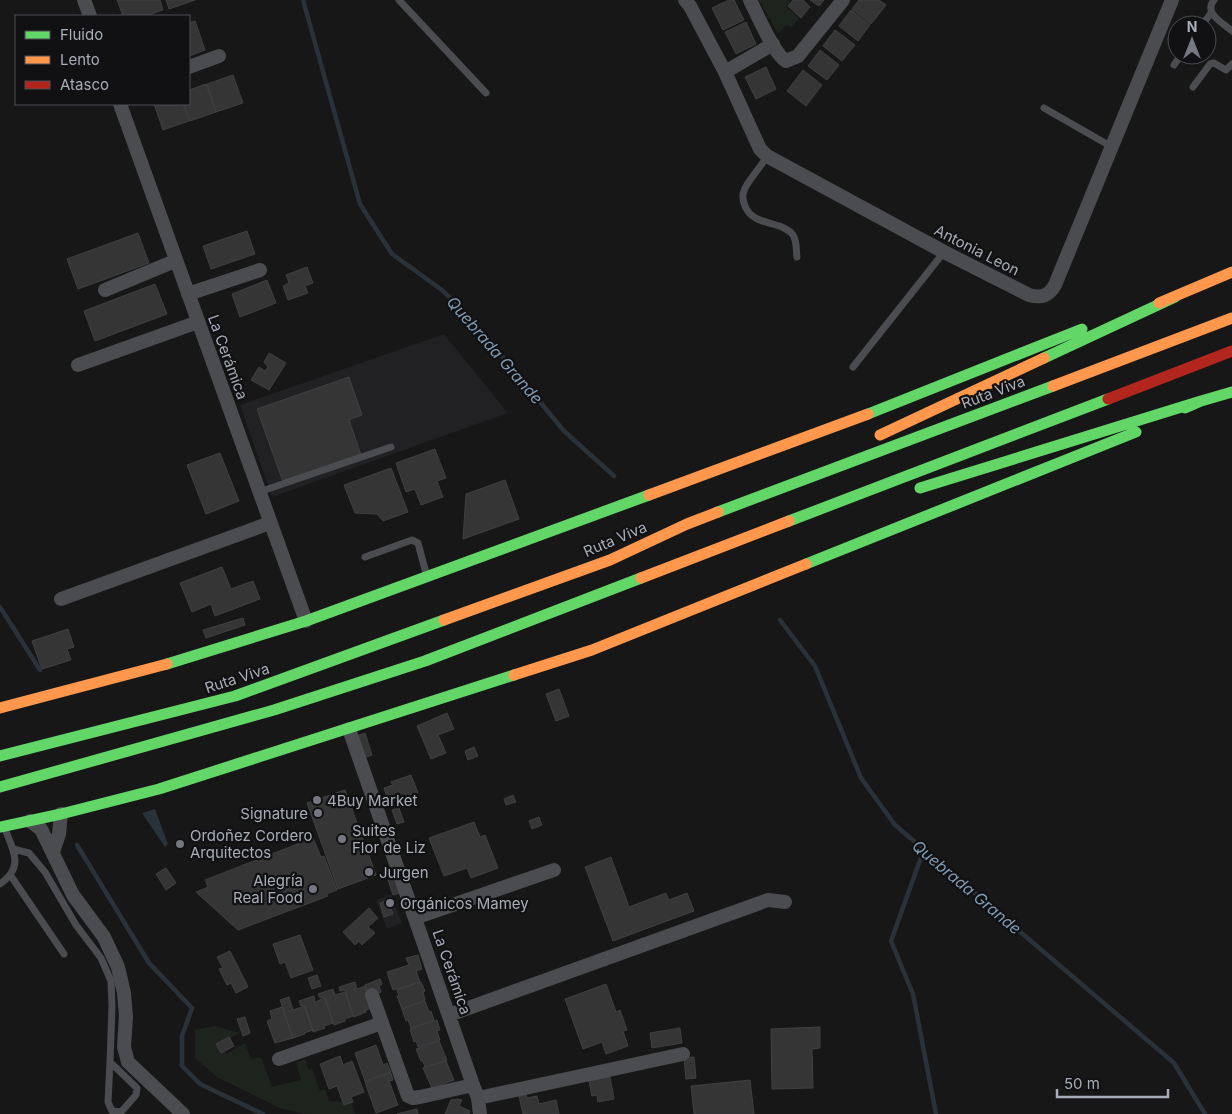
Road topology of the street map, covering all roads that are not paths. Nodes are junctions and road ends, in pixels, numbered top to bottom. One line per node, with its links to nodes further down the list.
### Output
1 (84, 0): 9 (street)
2 (399, 0): 17 (lane)
3 (685, 0): 15 (street, Antonia Leon)
4 (750, 0): 11 (street)
5 (843, 0): 11 (street)
6 (1172, 0): 20 (street, Antonia Leon)
7 (1214, 0): 8 (lane)
8 (1211, 13): 10 (lane)
9 (90, 15)
10 (1232, 31)
11 (773, 44): 15 (street)
12 (219, 56): 14 (street)
13 (1232, 64): 16 (lane)
14 (190, 67)
15 (725, 72): 21 (street, Antonia Leon)
16 (1193, 87)
17 (486, 93)
18 (120, 105): 24 (street, La Cerámica)
19 (1044, 108): 20 (lane)
20 (1112, 147): 22 (street, Antonia Leon)
21 (767, 156): 22 (street, Antonia Leon); 23 (lane)
22 (944, 252): 34 (lane)
23 (797, 258)
24 (175, 261): 27 (street); 28 (street, La Cerámica)
25 (260, 270): 28 (street)
26 (1232, 272): 29 (main road, Ruta Viva)
27 (105, 290)
28 (188, 294): 31 (street, La Cerámica)
29 (1175, 297): 37 (main road); 47 (main road, Ruta Viva)
30 (1232, 318): 43 (main road, Ruta Viva)
31 (198, 322): 33 (street); 40 (street, La Cerámica)
32 (1232, 351): 45 (main road)
33 (78, 365)
34 (853, 367)
35 (1232, 392): 36 (main road)
36 (1201, 401): 41 (main road); 51 (main road)
37 (873, 438)
38 (391, 447): 40 (lane)
39 (838, 454): 43 (main road)
40 (258, 492): 42 (street, La Cerámica)
41 (906, 494)
42 (270, 523): 48 (street); 49 (street, La Cerámica)
43 (688, 524): 52 (main road, Ruta Viva)
44 (788, 533): 45 (main road)
45 (714, 549): 53 (main road)
46 (365, 557): 47 (lane)
47 (428, 577): 49 (main road, Ruta Viva)
48 (61, 599)
49 (306, 622): 50 (main road, Ruta Viva)
50 (0, 708)
51 (349, 729): 54 (main road); 63 (street, La Cerámica)
52 (0, 756)
53 (0, 787)
54 (61, 814): 55 (main road); 58 (street)
55 (30, 821): 56 (main road); 58 (street)
56 (2, 827): 57 (lane)
57 (13, 850): 60 (lane); 70 (lane)
58 (53, 852): 73 (street)
59 (554, 870): 63 (street)
60 (11, 876): 61 (lane); 64 (lane)
61 (0, 884)
62 (785, 902): 66 (street)
63 (415, 918): 66 (street, La Cerámica)
64 (64, 954)
65 (372, 995): 67 (street)
66 (449, 1015): 71 (street, La Cerámica)
67 (382, 1023): 69 (street); 71 (street)
68 (682, 1054): 72 (street)
69 (279, 1059)
70 (110, 1062): 70 (lane)
71 (473, 1085): 72 (street, La Cerámica)
72 (478, 1098): 74 (street, La Cerámica)
73 (183, 1114)
74 (480, 1114)

